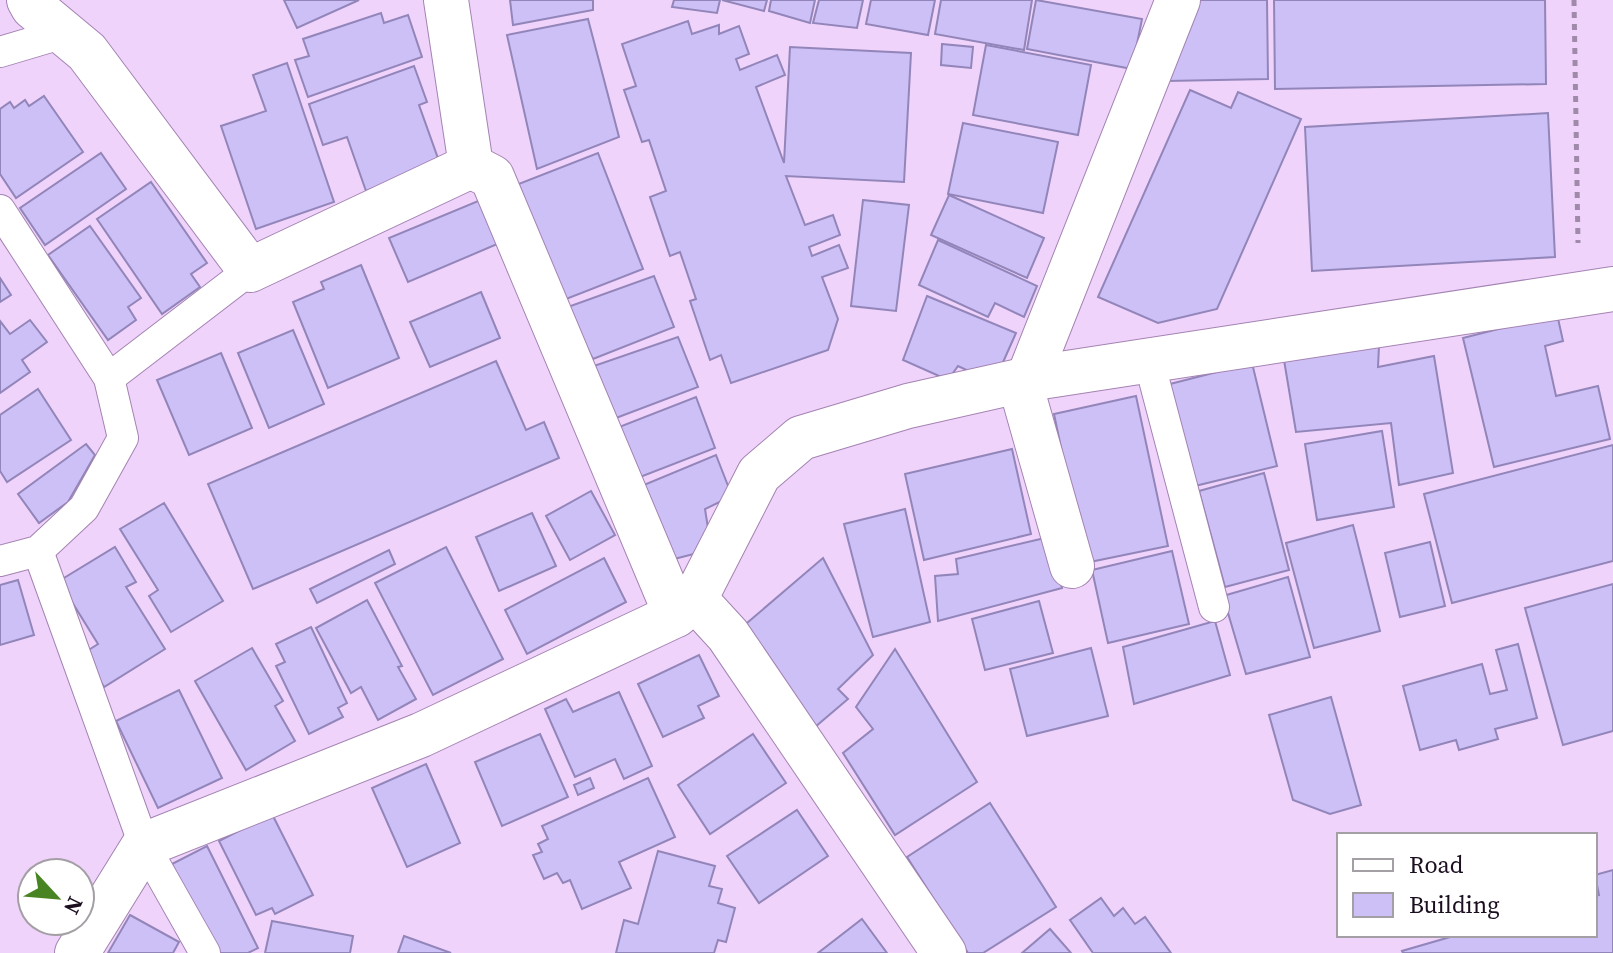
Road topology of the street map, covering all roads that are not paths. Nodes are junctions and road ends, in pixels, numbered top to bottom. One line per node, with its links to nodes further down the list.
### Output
1 (29, 0): 4 (street)
2 (446, 0): 6 (street)
3 (1178, 0): 12 (street)
4 (64, 33): 5 (lane); 8 (street)
5 (0, 52)
6 (471, 166): 8 (street); 16 (street)
7 (0, 210): 11 (lane)
8 (250, 270): 11 (lane)
9 (1596, 292): 10 (street)
10 (1149, 361): 12 (street); 17 (lane)
11 (109, 378): 13 (lane)
12 (1024, 381): 15 (street); 16 (street)
13 (38, 551): 14 (lane); 18 (lane)
14 (0, 561)
15 (1072, 566)
16 (685, 607): 18 (street); 21 (street)
17 (1214, 607)
18 (144, 845): 19 (street); 20 (lane)
19 (77, 953)
20 (205, 953)
21 (944, 953)

